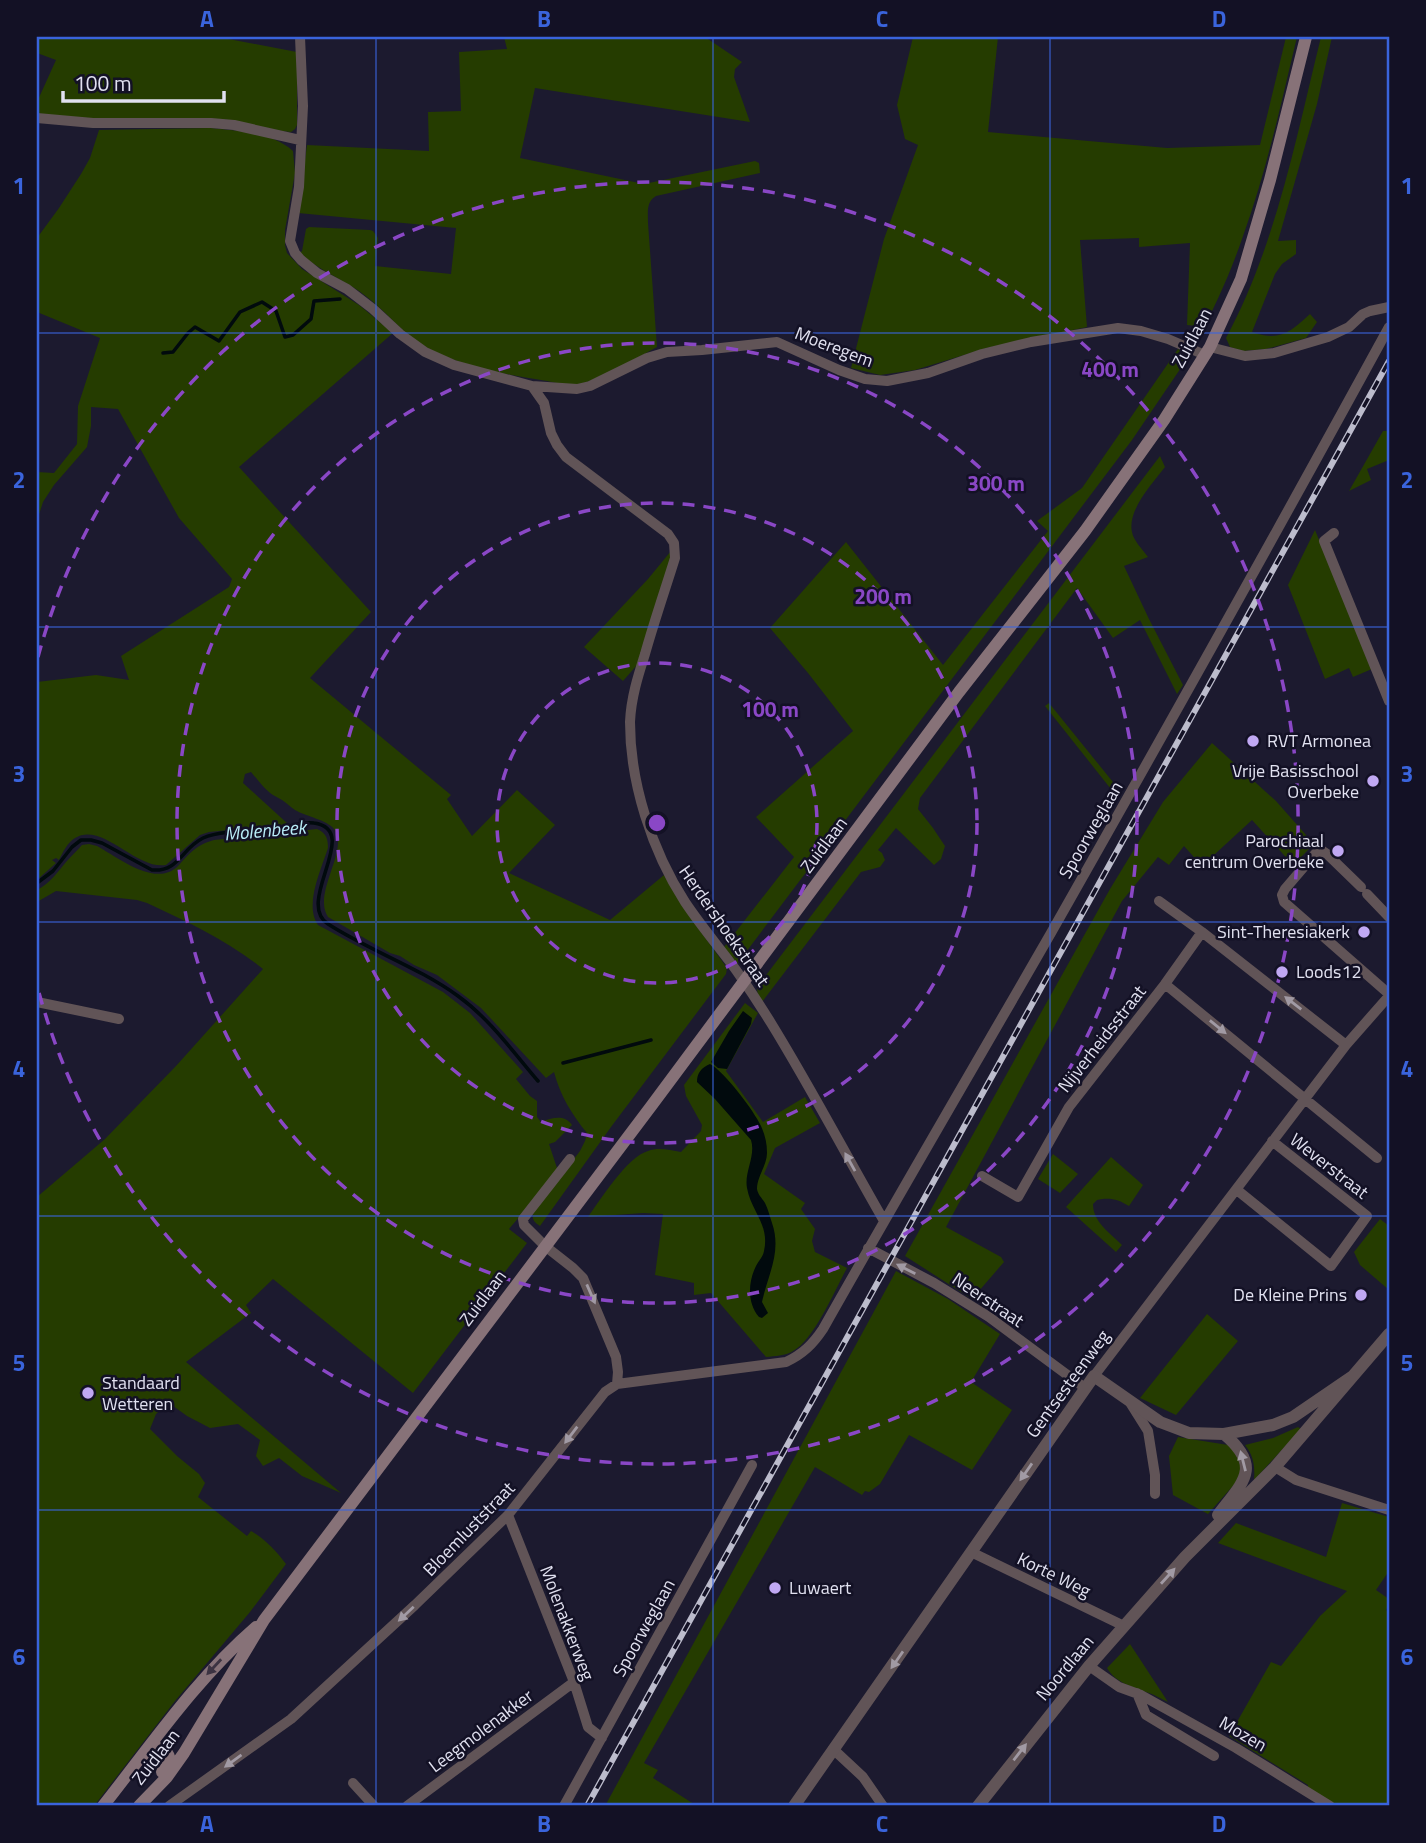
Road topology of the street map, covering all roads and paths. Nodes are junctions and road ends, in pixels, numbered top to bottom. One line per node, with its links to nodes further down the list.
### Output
1 (300, 37): 4 (street)
2 (1306, 37): 7 (main road, Zuidlaan)
3 (37, 118): 4 (street)
4 (300, 140): 8 (street)
5 (1389, 307): 7 (street, Moeregem)
6 (1389, 327): 26 (street, Spoorweglaan)
7 (1207, 351): 8 (street, Moeregem); 14 (main road, Zuidlaan)
8 (532, 386): 14 (street, Herdershoekstraat)
9 (1334, 533): 10 (street)
10 (1389, 701)
11 (1159, 901): 13 (street)
12 (1389, 917): 16 (street)
13 (1202, 932): 15 (street); 19 (street, one-way to 13)
14 (744, 981): 26 (street, Herdershoekstraat, one-way to 14); 27 (main road, Zuidlaan)
15 (1164, 985): 20 (street, Nijverheidsstraat, one-way to 20); 24 (street, Nijverheidsstraat)
16 (1389, 995): 19 (street, Gentsesteenweg)
17 (37, 1002): 18 (street)
18 (119, 1018)
19 (1346, 1045): 20 (street, Gentsesteenweg)
20 (1305, 1098): 21 (street, Gentsesteenweg); 22 (street, Nijverheidsstraat)
21 (1272, 1141): 25 (street, Gentsesteenweg); 25 (street, Weverstraat)
22 (1377, 1158)
23 (570, 1159): 27 (street)
24 (982, 1176)
25 (1237, 1190): 31 (street, Gentsesteenweg)
26 (884, 1221): 28 (street, Spoorweglaan)
27 (545, 1246): 32 (street, one-way to 32); 43 (main road, Zuidlaan)
28 (868, 1248): 32 (street, Spoorweglaan); 33 (street, Neerstraat, one-way to 28)
29 (1389, 1334): 30 (street, Noordlaan)
30 (1353, 1376): 35 (street, Noordlaan); 37 (street, Noordlaan)
31 (1094, 1377): 33 (street, Gentsesteenweg); 34 (street, Noordlaan)
32 (617, 1384): 40 (street, Bloemluststraat, one-way to 40)
33 (1085, 1388): 41 (street, Gentsesteenweg, one-way to 41)
34 (1131, 1403): 35 (street, Noordlaan); 38 (street)
35 (1224, 1434): 42 (street, Noordlaan, one-way to 35)
36 (752, 1465): 48 (street, Spoorweglaan)
37 (1275, 1467): 39 (street); 42 (street, Noordlaan)
38 (1155, 1494)
39 (1389, 1510)
40 (508, 1515): 46 (street, Molenakkerweg); 55 (street, Bloemluststraat, one-way to 55)
41 (971, 1552): 44 (street, Korte Weg); 49 (street, Gentsesteenweg, one-way to 49)
42 (1185, 1558): 44 (street, Noordlaan, one-way to 42)
43 (264, 1620): 50 (main road, Zuidlaan, one-way to 50); 54 (main road, Zuidlaan)
44 (1124, 1626): 45 (street, Noordlaan)
45 (1089, 1666): 47 (street, Mozen); 61 (street, Noordlaan, one-way to 45)
46 (574, 1682): 48 (street, Molenakkerweg); 57 (street, Leegmolenakker)
47 (1137, 1693): 51 (street, Mozen); 62 (street, Mozen)
48 (602, 1738): 58 (street, Spoorweglaan)
49 (833, 1749): 59 (street, Gentsesteenweg); 60 (street)
50 (142, 1756): 53 (main road, Zuidlaan); 54 (main road, Zuidlaan)
51 (1214, 1756)
52 (352, 1783): 56 (street)
53 (103, 1806)
54 (139, 1806)
55 (169, 1806)
56 (374, 1806)
57 (407, 1806)
58 (564, 1806)
59 (794, 1806)
60 (883, 1806)
61 (978, 1806)
62 (1330, 1806)

